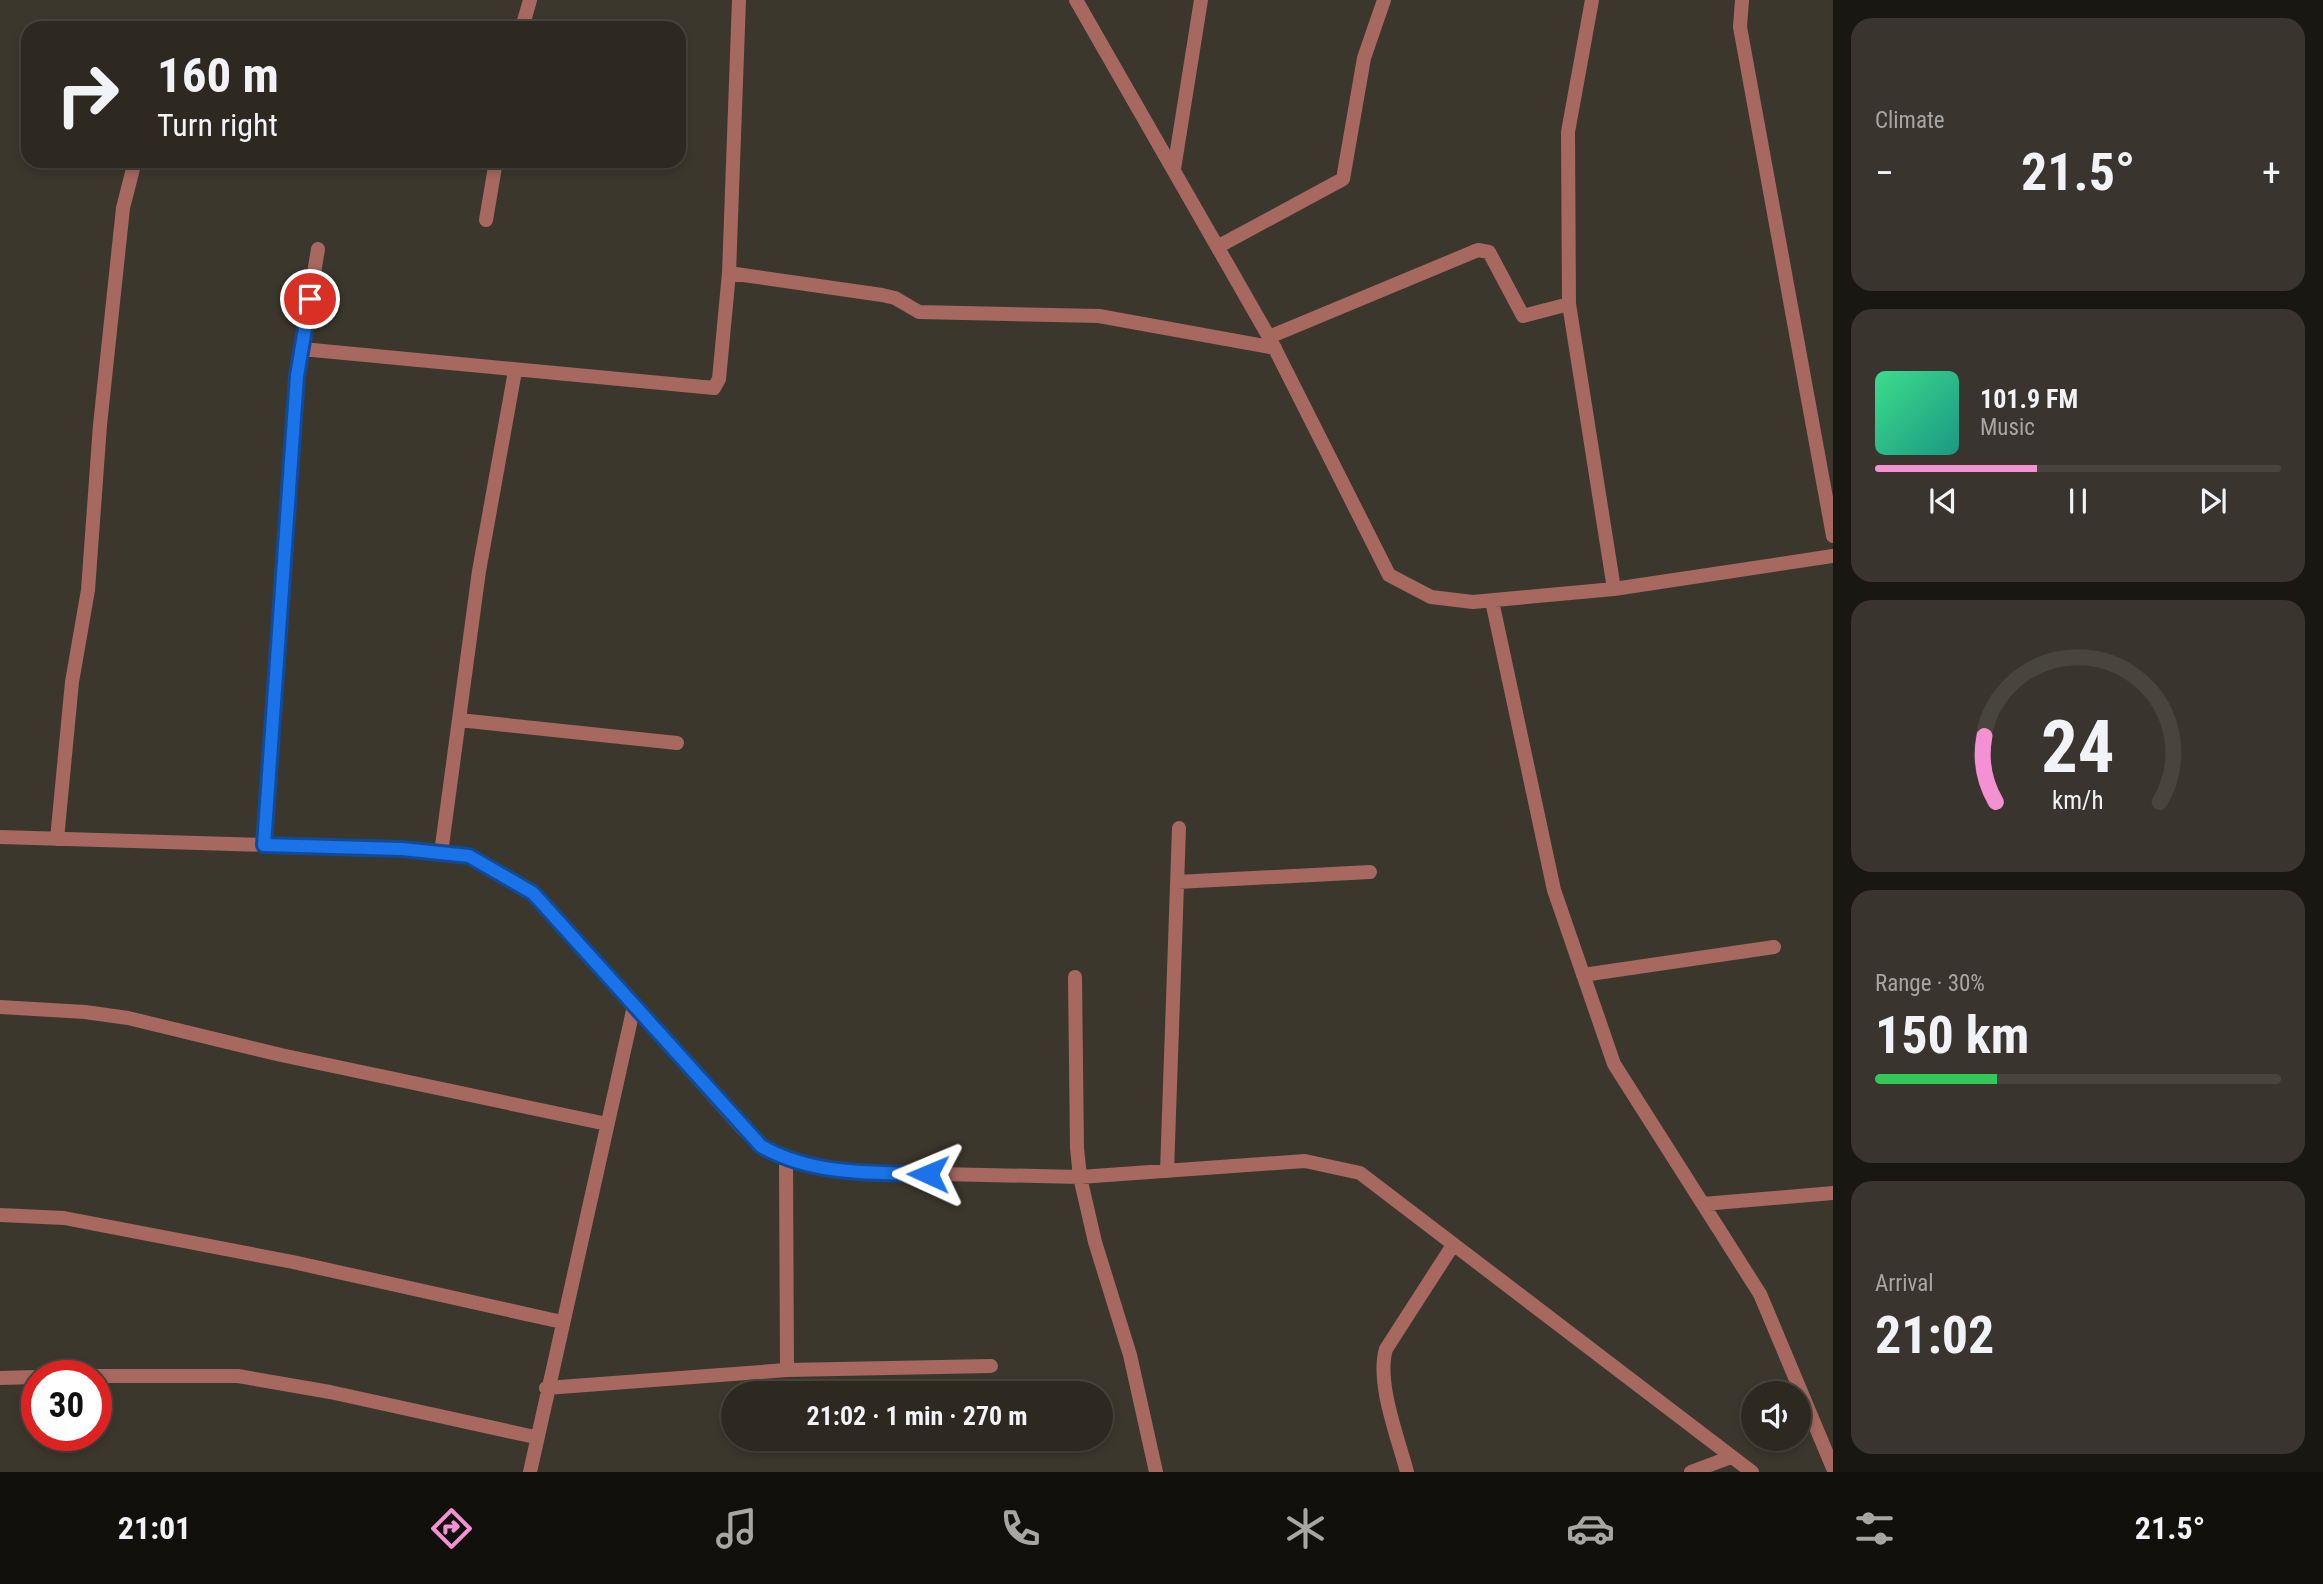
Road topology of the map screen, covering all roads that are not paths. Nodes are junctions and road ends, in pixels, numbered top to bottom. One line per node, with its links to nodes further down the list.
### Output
1 (530, 0): 8 (street)
2 (738, 0): 15 (street)
3 (1076, 0): 11 (street)
4 (1201, 0): 11 (street)
5 (1384, 0): 13 (street)
6 (1592, 0): 16 (street)
7 (1742, 0): 20 (street)
8 (524, 21)
9 (133, 168): 28 (street)
10 (495, 168): 12 (street)
11 (1174, 169): 13 (street)
12 (486, 220)
13 (1219, 246): 17 (street)
14 (318, 249): 18 (street)
15 (729, 273): 17 (street); 19 (street)
16 (1569, 304): 17 (street); 22 (street)
17 (1272, 342): 23 (street)
18 (302, 349): 19 (street); 29 (street)
19 (515, 371): 24 (street)
20 (1833, 536)
21 (1833, 556): 22 (street)
22 (1614, 589): 23 (street)
23 (1493, 601): 34 (street)
24 (459, 720): 25 (street); 30 (street)
25 (677, 743)
26 (1179, 828): 32 (street)
27 (0, 837): 28 (street)
28 (57, 839): 29 (street)
29 (264, 845): 30 (street)
30 (440, 853): 36 (street)
31 (1370, 872): 32 (street)
32 (1177, 882): 40 (street)
33 (1774, 947): 34 (street)
34 (1584, 975): 43 (street)
35 (1075, 977): 41 (street)
36 (634, 1006): 38 (street); 39 (street)
37 (0, 1007): 38 (street)
38 (607, 1124): 46 (street)
39 (786, 1160): 41 (street); 48 (street)
40 (1167, 1171): 41 (street); 45 (street)
41 (1080, 1177): 57 (street)
42 (1833, 1193): 43 (street)
43 (1703, 1204): 55 (street)
44 (0, 1215): 46 (street)
45 (1453, 1245): 54 (street); 58 (street)
46 (562, 1322): 52 (street)
47 (991, 1366): 48 (street)
48 (787, 1370): 52 (street)
49 (112, 1376): 53 (street)
50 (21, 1377): 51 (street)
51 (0, 1378)
52 (546, 1388): 53 (street)
53 (535, 1437): 56 (street)
54 (1731, 1457): 59 (street); 60 (street)
55 (1833, 1468)
56 (530, 1472)
57 (1156, 1472)
58 (1407, 1472)
59 (1691, 1472)
60 (1752, 1472)

